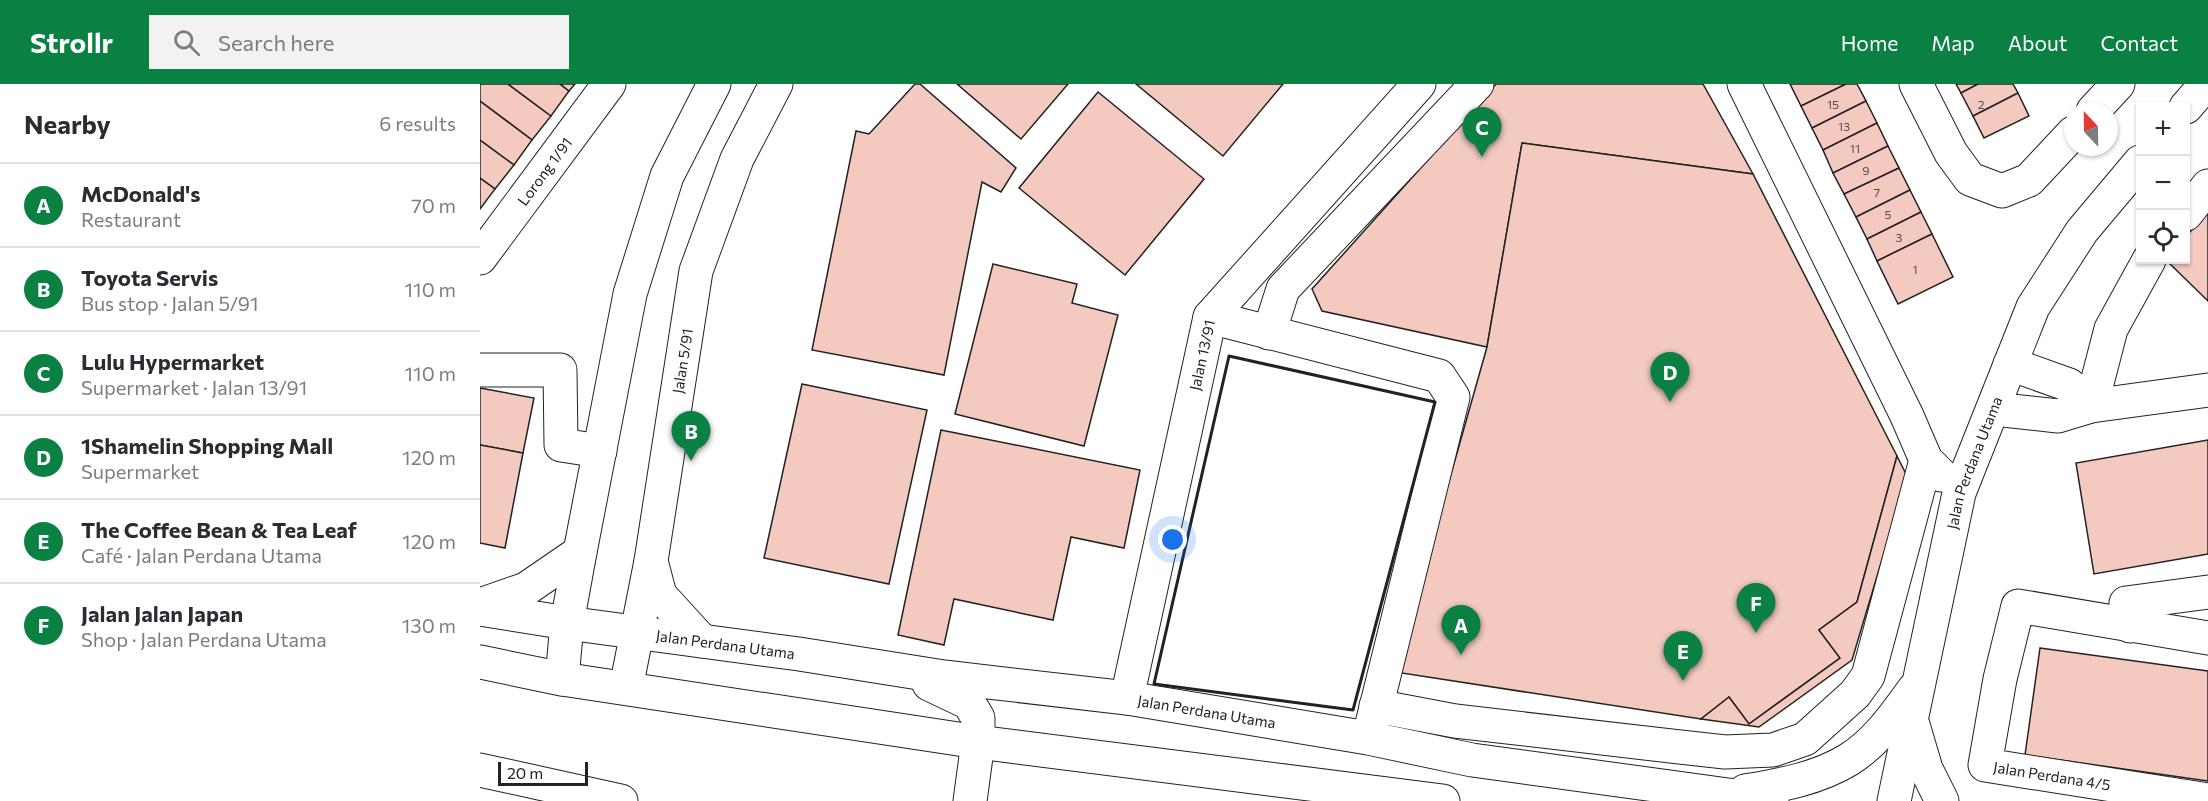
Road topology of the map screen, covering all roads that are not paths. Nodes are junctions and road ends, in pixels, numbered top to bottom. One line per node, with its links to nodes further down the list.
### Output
1 (609, 84): 14 (street, Lorong 1/91)
2 (714, 84): 23 (street)
3 (776, 84): 27 (street, Jalan 5/91)
4 (1419, 84): 16 (street, Jalan 13/91)
5 (1477, 84): 17 (street)
6 (1744, 84): 24 (street)
7 (1916, 84): 10 (street)
8 (2118, 84): 9 (street)
9 (2101, 102)
10 (2064, 143)
11 (2136, 167): 18 (street, Jalan Perdana Utama)
12 (2208, 186): 13 (street)
13 (2189, 210)
14 (480, 258)
15 (2147, 264): 21 (street)
16 (1210, 317): 17 (street); 40 (street, Jalan 13/91)
17 (1269, 333): 41 (street)
18 (2010, 364): 21 (street); 22 (street, Jalan Perdana Utama)
19 (480, 370): 23 (street)
20 (2208, 390): 21 (street)
21 (2091, 406): 22 (street)
22 (1994, 409): 25 (street, Jalan Perdana Utama)
23 (600, 451): 26 (street)
24 (1926, 460): 25 (street); 41 (street)
25 (1959, 493): 38 (street, Jalan Perdana Utama)
26 (580, 552): 29 (street); 30 (street)
27 (651, 561): 32 (street, Jalan 5/91); 34 (street)
28 (2208, 592): 31 (street)
29 (480, 607): 30 (street)
30 (567, 623): 32 (street, Jalan Perdana Utama); 37 (street)
31 (2130, 626): 33 (street); 48 (street, Jalan Perdana 4/5)
32 (637, 632): 34 (street, Jalan Perdana Utama); 39 (street, Jalan 5/91)
33 (2208, 638)
34 (702, 641): 36 (street, Jalan Perdana Utama)
35 (480, 662): 37 (street)
36 (898, 669): 40 (street, Jalan Perdana Utama); 44 (street)
37 (562, 679): 39 (street)
38 (1919, 682): 42 (street, Jalan Perdana Utama); 46 (street)
39 (626, 688): 44 (street)
40 (1127, 698): 43 (street, Jalan Perdana Utama)
41 (1376, 706): 43 (street)
42 (1912, 723): 52 (street, Jalan Perdana Utama); 53 (street)
43 (1368, 738): 46 (street, Jalan Perdana Utama)
44 (978, 742): 47 (street); 50 (street)
45 (480, 770): 49 (street)
46 (1725, 794): 51 (street, Jalan Perdana Utama)
47 (977, 800)
48 (2208, 800)
49 (621, 801)
50 (1443, 801)
51 (1772, 801)
52 (1894, 801)
53 (1942, 801)

